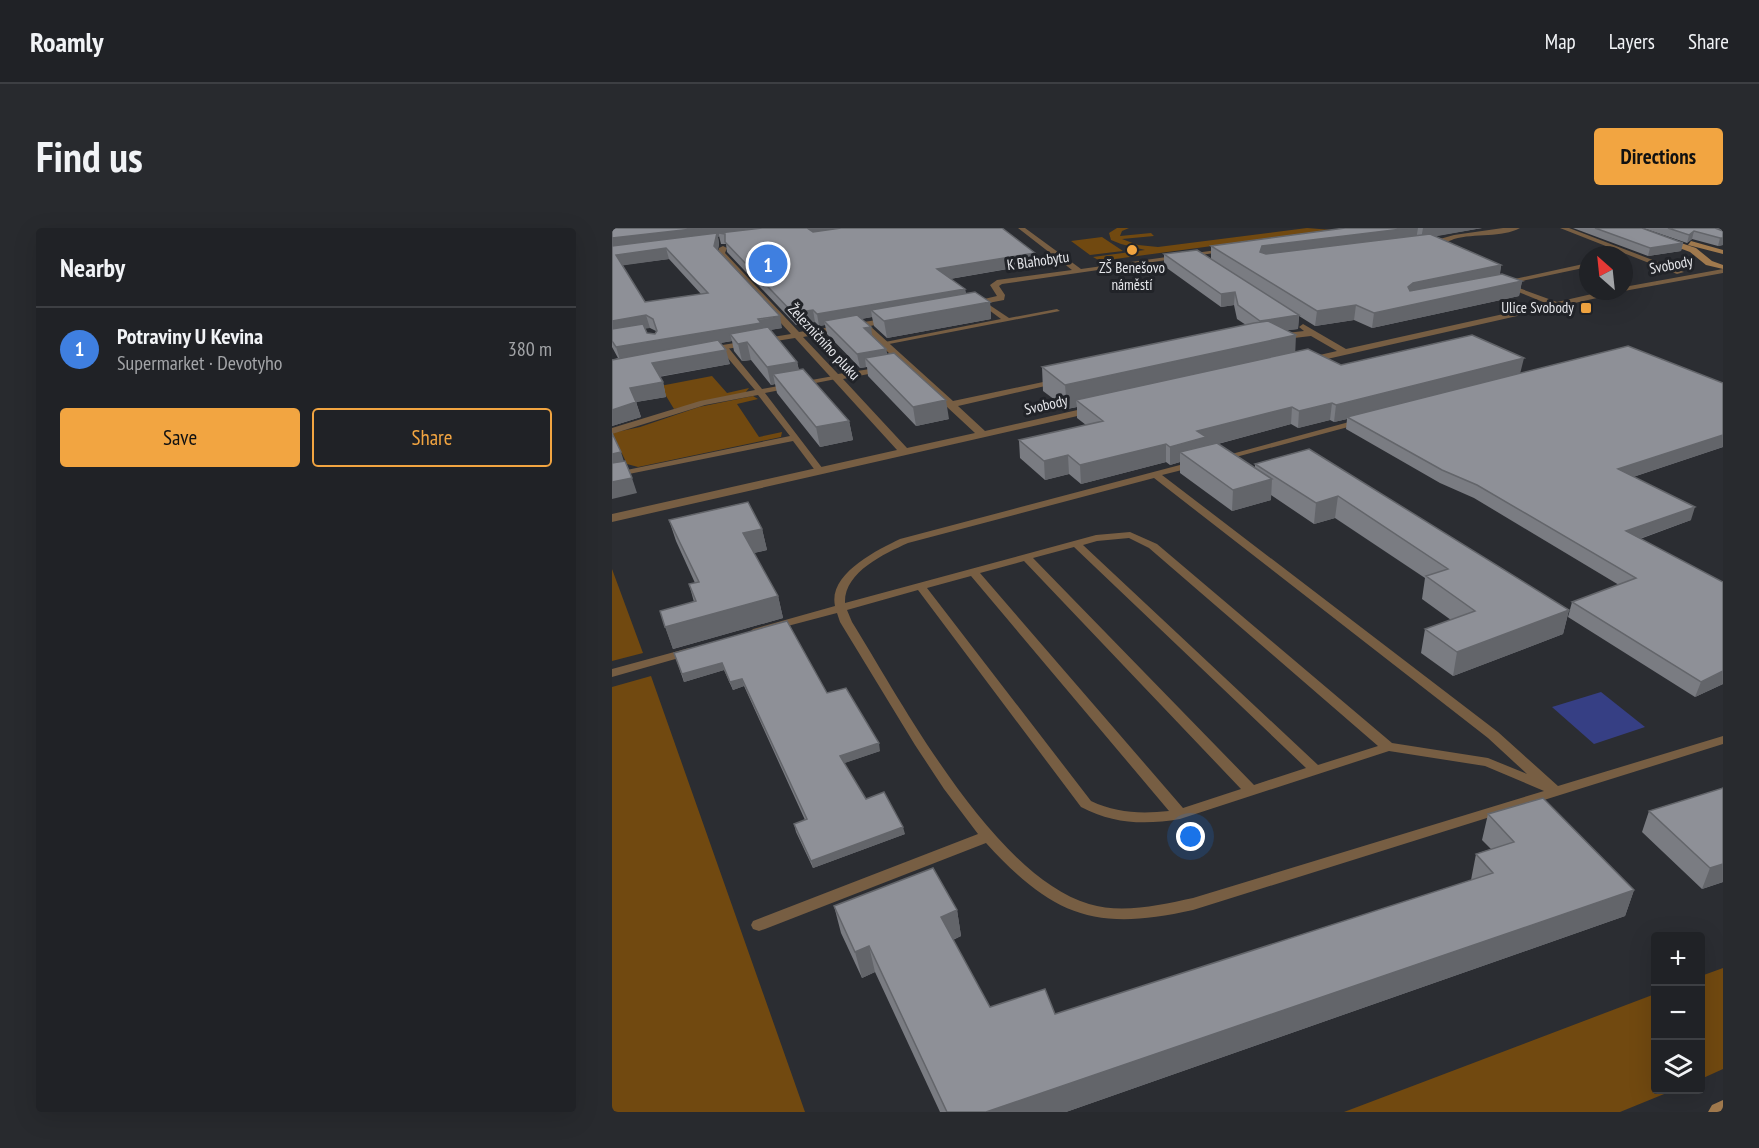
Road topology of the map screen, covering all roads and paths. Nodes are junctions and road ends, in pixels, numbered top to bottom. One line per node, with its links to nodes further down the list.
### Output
1 (1020, 228): 18 (street)
2 (1517, 228): 6 (street)
3 (1563, 228): 13 (street)
4 (1629, 228): 14 (street)
5 (1652, 228): 11 (street)
6 (1432, 244): 7 (street); 10 (street)
7 (1421, 245)
8 (734, 247): 36 (street, Železničního pluku)
9 (1238, 249): 12 (street, K Blahobytu)
10 (1443, 249)
11 (1723, 253): 14 (street)
12 (1194, 255): 15 (street); 18 (street, K Blahobytu)
13 (1634, 255): 19 (street)
14 (1706, 260): 17 (street); 19 (street, Svobody)
15 (1209, 263)
16 (1579, 267): 21 (street)
17 (1723, 269): 25 (street, Svobody)
18 (1079, 271): 27 (street, K Blahobytu)
19 (1680, 272): 24 (street, Svobody)
20 (1497, 273): 21 (street)
21 (1513, 280): 22 (street)
22 (1500, 283): 23 (street); 28 (street)
23 (1489, 285)
24 (1633, 286)
25 (1633, 287)
26 (1579, 299): 28 (street)
27 (983, 303): 29 (street); 32 (lane)
28 (1556, 304): 40 (street)
29 (961, 307)
30 (1057, 311): 32 (lane)
31 (907, 316): 33 (street)
32 (1007, 320): 38 (lane)
33 (863, 324): 36 (street); 38 (street)
34 (1299, 325): 35 (street)
35 (1311, 333): 37 (street); 40 (street)
36 (797, 335): 39 (street); 44 (street, Železničního pluku)
37 (1270, 338)
38 (884, 343): 43 (street)
39 (724, 348): 41 (street); 46 (lane)
40 (1345, 352): 42 (street)
41 (690, 353)
42 (1298, 363)
43 (907, 364): 44 (street); 47 (street)
44 (836, 377): 46 (lane); 53 (street, Železničního pluku)
45 (1077, 378): 47 (street)
46 (760, 392): 50 (lane); 52 (lane)
47 (951, 404): 51 (street)
48 (1111, 405): 51 (street, Svobody)
49 (1373, 417): 54 (lane)
50 (612, 431)
51 (983, 434): 53 (street, Svobody)
52 (794, 438): 57 (lane); 59 (lane)
53 (905, 452): 57 (street, Svobody)
54 (1213, 460)
55 (612, 463): 59 (lane)
56 (1202, 463): 58 (lane)
57 (819, 471): 60 (street, Svobody)
58 (1156, 475): 65 (lane); 73 (lane)
59 (615, 476)
60 (612, 518)
61 (1076, 544): 62 (lane); 70 (lane); 71 (lane)
62 (1027, 558): 63 (lane); 72 (lane)
63 (974, 573): 64 (lane); 74 (lane)
64 (921, 587): 65 (lane); 74 (lane)
65 (840, 607): 66 (lane); 75 (lane)
66 (745, 635)
67 (698, 649): 68 (lane)
68 (612, 673)
69 (1723, 740): 73 (lane)
70 (1388, 747): 71 (lane); 73 (lane)
71 (1316, 770): 72 (lane)
72 (1251, 791): 74 (lane)
73 (1556, 792): 75 (lane)
74 (1180, 814)
75 (988, 836): 76 (lane)
76 (759, 925)

